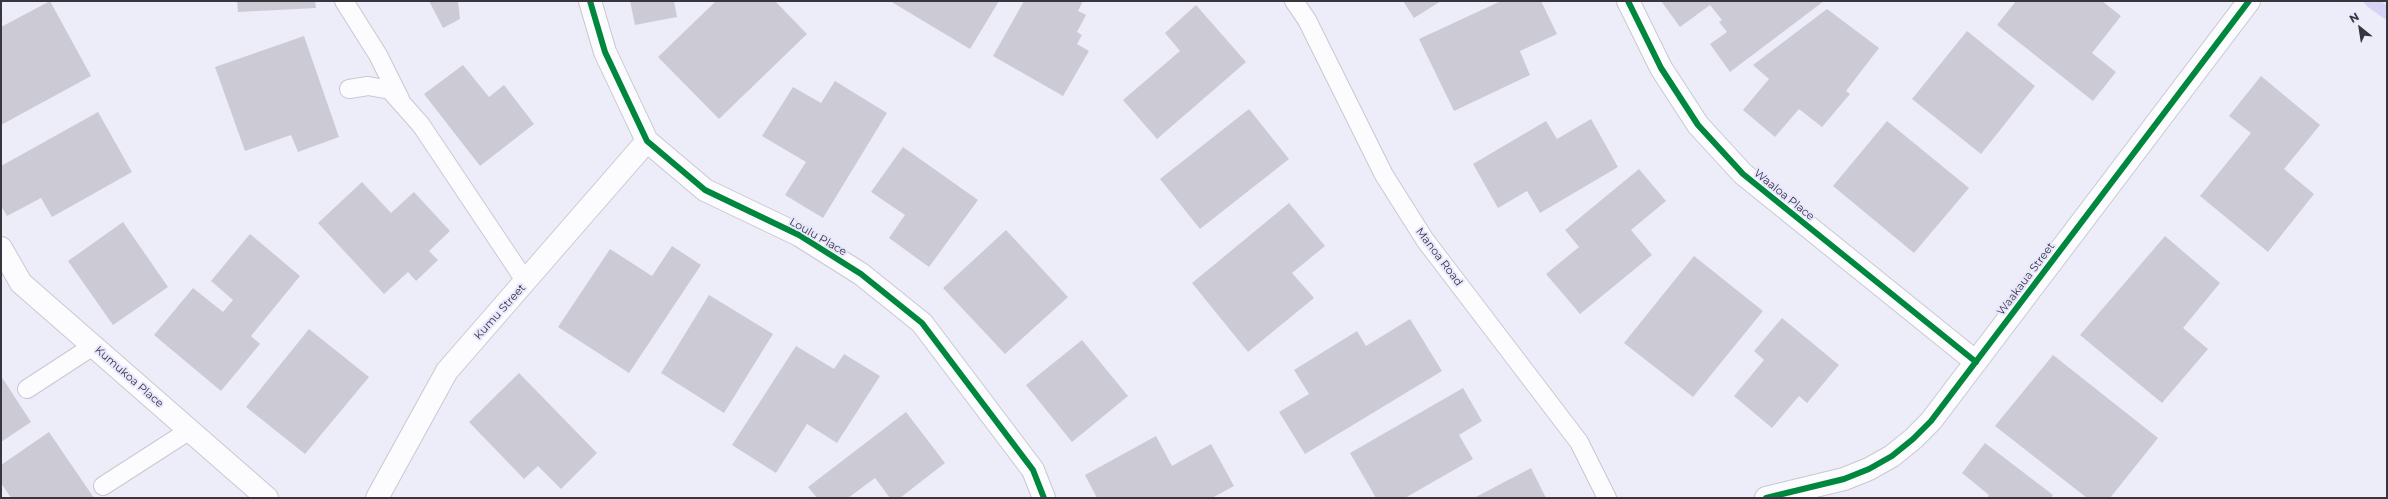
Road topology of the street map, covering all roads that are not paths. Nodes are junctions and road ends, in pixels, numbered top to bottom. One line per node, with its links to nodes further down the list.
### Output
1 (344, 1): 7 (lane)
2 (590, 1): 8 (street, Loulu Place)
3 (1294, 1): 19 (lane, Manoa Road)
4 (1628, 1): 12 (street, Waaloa Place)
5 (2249, 1): 12 (street, Waakaua Street)
6 (349, 89): 7 (lane)
7 (404, 106): 10 (lane)
8 (647, 141): 10 (street, Kumu Street); 18 (street, Loulu Place)
9 (1, 248): 11 (street, Kumukoa Place)
10 (526, 282): 17 (street, Kumu Street)
11 (93, 346): 13 (lane); 14 (street, Kumukoa Place)
12 (1976, 362): 20 (street, Waakaua Street)
13 (27, 389)
14 (190, 430): 15 (lane); 16 (street, Kumukoa Place)
15 (103, 486)
16 (267, 498)
17 (377, 498)
18 (1044, 498)
19 (1607, 498)
20 (1766, 498)

